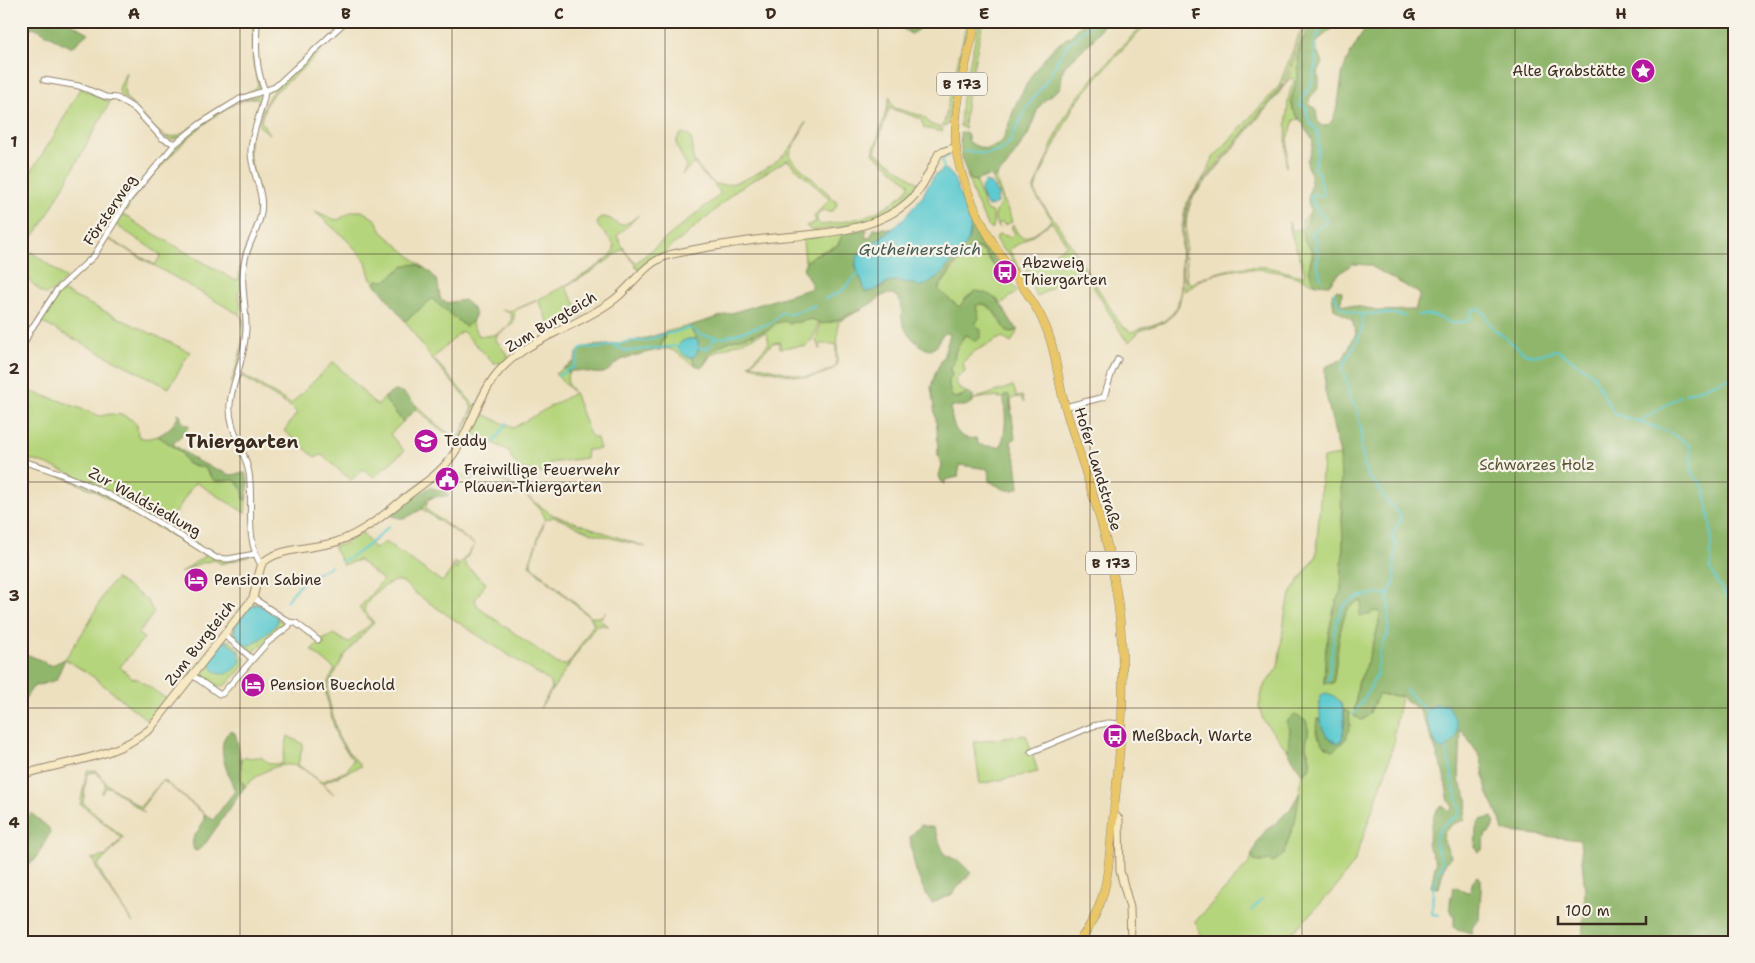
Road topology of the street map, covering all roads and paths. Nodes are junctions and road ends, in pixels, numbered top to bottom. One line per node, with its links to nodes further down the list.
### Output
1 (257, 21): 5 (street)
2 (346, 21): 5 (street, Försterweg)
3 (976, 21): 7 (main road, Hofer Landstraße / B 173)
4 (44, 80): 6 (street)
5 (265, 91): 6 (street, Försterweg); 13 (street)
6 (175, 144): 8 (street, Försterweg)
7 (956, 147): 10 (main road, Hofer Landstraße / B 173); 14 (street, Zum Burgteich)
8 (21, 350)
9 (1118, 359): 10 (street)
10 (1065, 407): 22 (main road, Hofer Landstraße / B 173)
11 (21, 461): 13 (street, Zur Waldsiedlung)
12 (21, 548): 15 (street)
13 (255, 554): 14 (street)
14 (261, 565): 16 (street, Zum Burgteich)
15 (21, 589)
16 (253, 598): 17 (street); 18 (street, Zum Burgteich)
17 (289, 622): 19 (street); 20 (street)
18 (224, 635): 20 (street); 21 (street, Zum Burgteich)
19 (318, 640)
20 (252, 659): 21 (street)
21 (192, 675): 24 (street, Zum Burgteich)
22 (1121, 724): 23 (street); 25 (main road, Hofer Landstraße / B 173)
23 (1031, 752)
24 (21, 775)
25 (1114, 815): 26 (main road, Hofer Landstraße / B 173); 27 (street)
26 (1078, 942)
27 (1131, 942)

